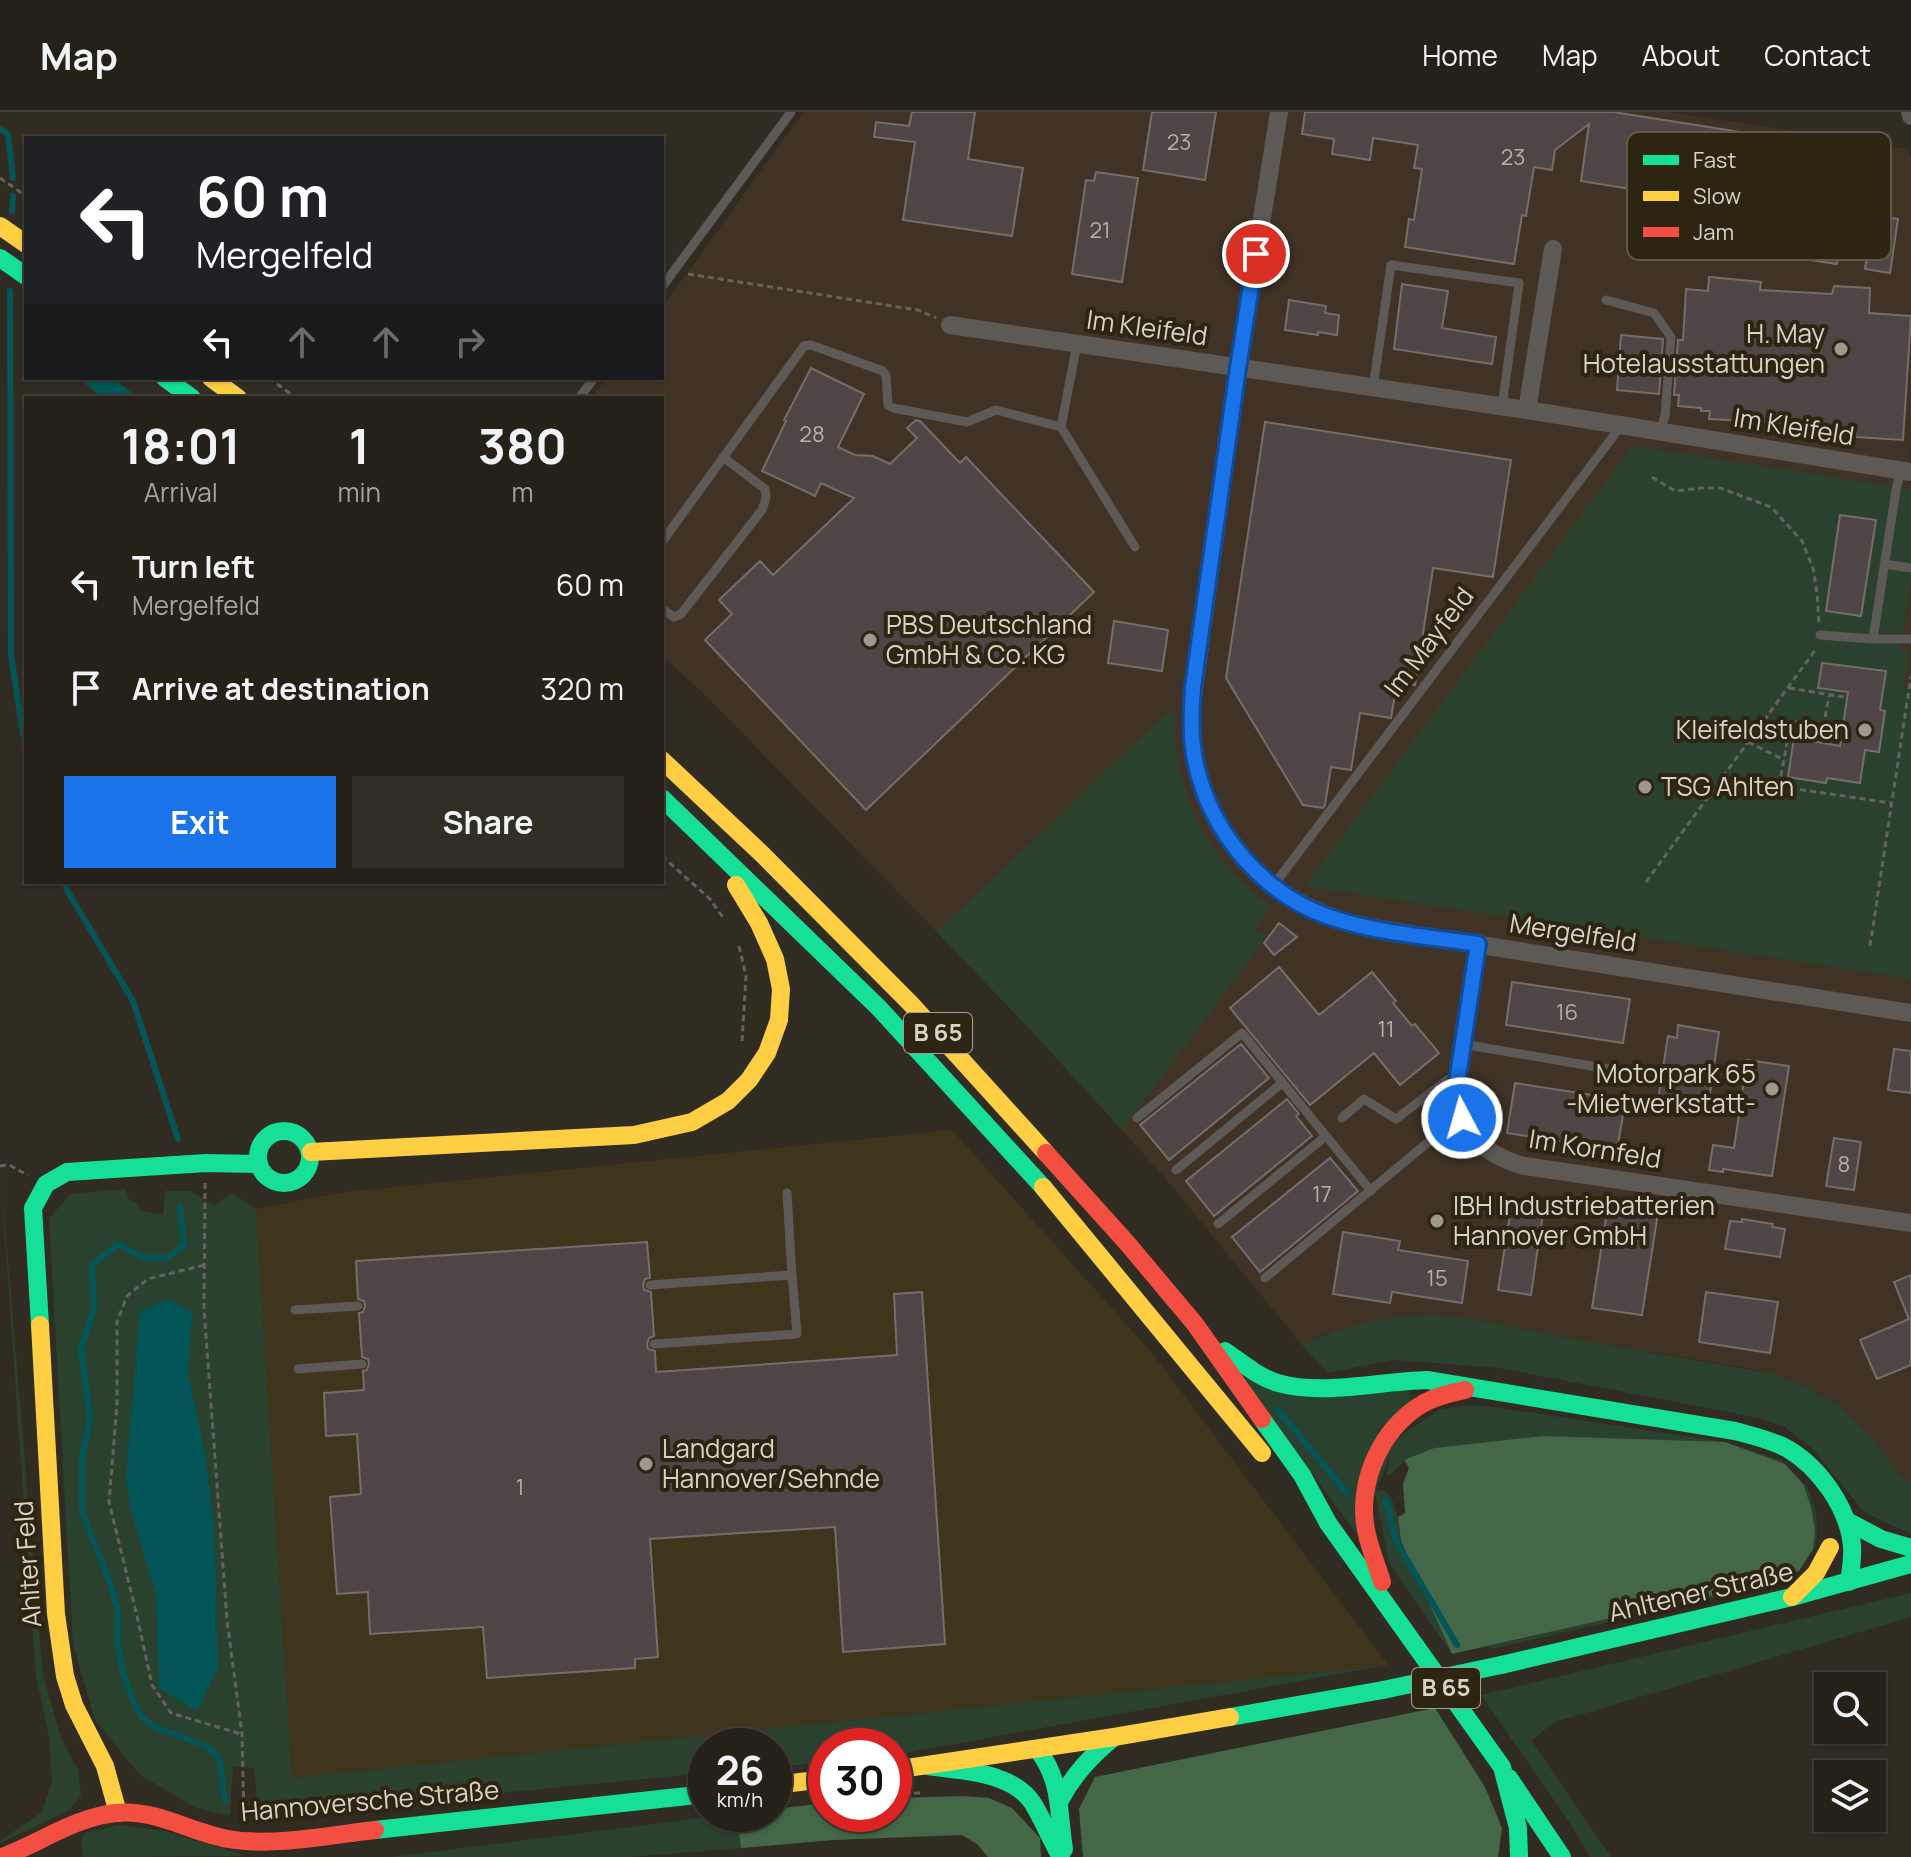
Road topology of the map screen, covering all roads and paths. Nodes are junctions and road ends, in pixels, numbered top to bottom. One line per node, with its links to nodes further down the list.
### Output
1 (791, 112): 9 (lane)
2 (1279, 112): 15 (street, Mergelfeld)
3 (0, 178): 4 (path)
4 (24, 195)
5 (0, 226): 6 (main road)
6 (24, 243)
7 (1553, 249): 24 (street)
8 (0, 258): 10 (main road)
9 (676, 268): 11 (lane); 13 (path)
10 (24, 275)
11 (664, 284)
12 (1606, 300): 27 (lane)
13 (950, 325): 14 (street, Im Kleifeld)
14 (1077, 344): 15 (street, Im Kleifeld); 26 (lane)
15 (1238, 368): 19 (street, Im Kleifeld); 54 (street, Mergelfeld)
16 (168, 380): 20 (main road)
17 (214, 380): 21 (main road)
18 (272, 380): 22 (path)
19 (1373, 388): 23 (street, Im Kleifeld); 23 (lane)
20 (189, 396)
21 (235, 396)
22 (293, 396)
23 (1502, 407): 24 (street, Im Kleifeld)
24 (1527, 410): 25 (street, Im Kleifeld)
25 (1622, 425): 27 (street, Im Kleifeld); 54 (lane, Im Mayfeld)
26 (1061, 427): 28 (lane); 32 (lane)
27 (1660, 432): 29 (street, Im Kleifeld)
28 (723, 457): 31 (lane); 35 (lane)
29 (1906, 471): 33 (lane)
30 (1652, 477): 36 (path)
31 (664, 539)
32 (1135, 547)
33 (1885, 564): 34 (lane); 37 (lane)
34 (1911, 568)
35 (664, 610)
36 (1820, 635): 37 (lane); 40 (path)
37 (1873, 639): 38 (lane)
38 (1911, 639)
39 (1911, 676): 43 (path)
40 (1788, 688): 41 (path); 44 (path)
41 (1829, 696): 42 (path); 45 (path)
42 (1844, 697)
43 (1909, 700): 50 (path)
44 (1748, 742): 45 (path); 47 (path)
45 (1784, 760): 48 (path)
46 (664, 762): 85 (main road, B 65)
47 (1721, 778): 48 (path); 53 (path)
48 (1779, 786): 50 (path)
49 (664, 800): 51 (main road, B 65)
50 (1891, 803): 58 (path)
51 (714, 847): 69 (main road); 92 (main road, B 65)
52 (664, 858): 55 (path)
53 (1646, 882)
54 (1273, 886): 57 (street, Mergelfeld)
55 (727, 924)
56 (736, 936): 61 (path)
57 (1478, 944): 59 (street, Mergelfeld); 60 (street)
58 (1870, 946)
59 (1911, 1013)
60 (1462, 1044): 62 (lane); 63 (street)
61 (744, 1051)
62 (1615, 1070)
63 (1458, 1076): 66 (lane); 67 (street)
64 (1282, 1083): 65 (lane); 68 (lane); 73 (lane)
65 (1137, 1118)
66 (1342, 1118)
67 (1462, 1118): 75 (lane); 77 (street, Im Kornfeld)
68 (1326, 1136): 75 (lane); 78 (lane)
69 (311, 1152): 71 (main road); 71 (main road)
70 (206, 1163): 71 (main road); 74 (main road); 79 (path)
71 (258, 1164)
72 (0, 1166): 74 (path)
73 (1176, 1170)
74 (46, 1184): 109 (main road, Ahlter Feld)
75 (1371, 1191): 81 (lane)
76 (787, 1193): 80 (lane)
77 (1911, 1223)
78 (1218, 1224)
79 (204, 1265): 99 (path); 99 (path)
80 (792, 1275): 82 (lane); 86 (lane)
81 (1265, 1278)
82 (650, 1285)
83 (358, 1306): 84 (lane)
84 (295, 1310)
85 (1195, 1324): 89 (main road); 92 (main road, B 65)
86 (654, 1344)
87 (362, 1364): 88 (lane)
88 (298, 1369)
89 (1475, 1389): 90 (main road); 98 (main road)
90 (1808, 1466): 91 (main road); 93 (main road)
91 (1847, 1521): 94 (main road); 96 (main road)
92 (1328, 1523): 98 (main road, B 65)
93 (1828, 1534): 96 (main road); 97 (main road)
94 (1911, 1548)
95 (1911, 1564): 96 (main road, Ahltener Straße)
96 (1849, 1582): 97 (main road, Ahltener Straße)
97 (1792, 1597): 100 (main road, Ahltener Straße, bridge)
98 (1391, 1609): 103 (main road, B 65)
99 (242, 1734): 111 (path)
100 (1114, 1737): 101 (main road); 108 (main road)
101 (1037, 1749): 102 (main road); 108 (main road); 110 (main road)
102 (928, 1766): 104 (main road); 110 (main road)
103 (1502, 1767): 114 (main road); 115 (main road, B 65)
104 (912, 1768)
105 (930, 1793): 106 (path)
106 (912, 1794)
107 (688, 1796): 111 (main road, Hannoversche Straße)
108 (1059, 1802): 113 (main road)
109 (118, 1813): 111 (main road, Hannoversche Straße); 112 (main road, Hannoversche Straße)
110 (1039, 1815): 113 (main road)
111 (245, 1841)
112 (2, 1857)
113 (1063, 1857)
114 (1519, 1857)
115 (1562, 1857)

